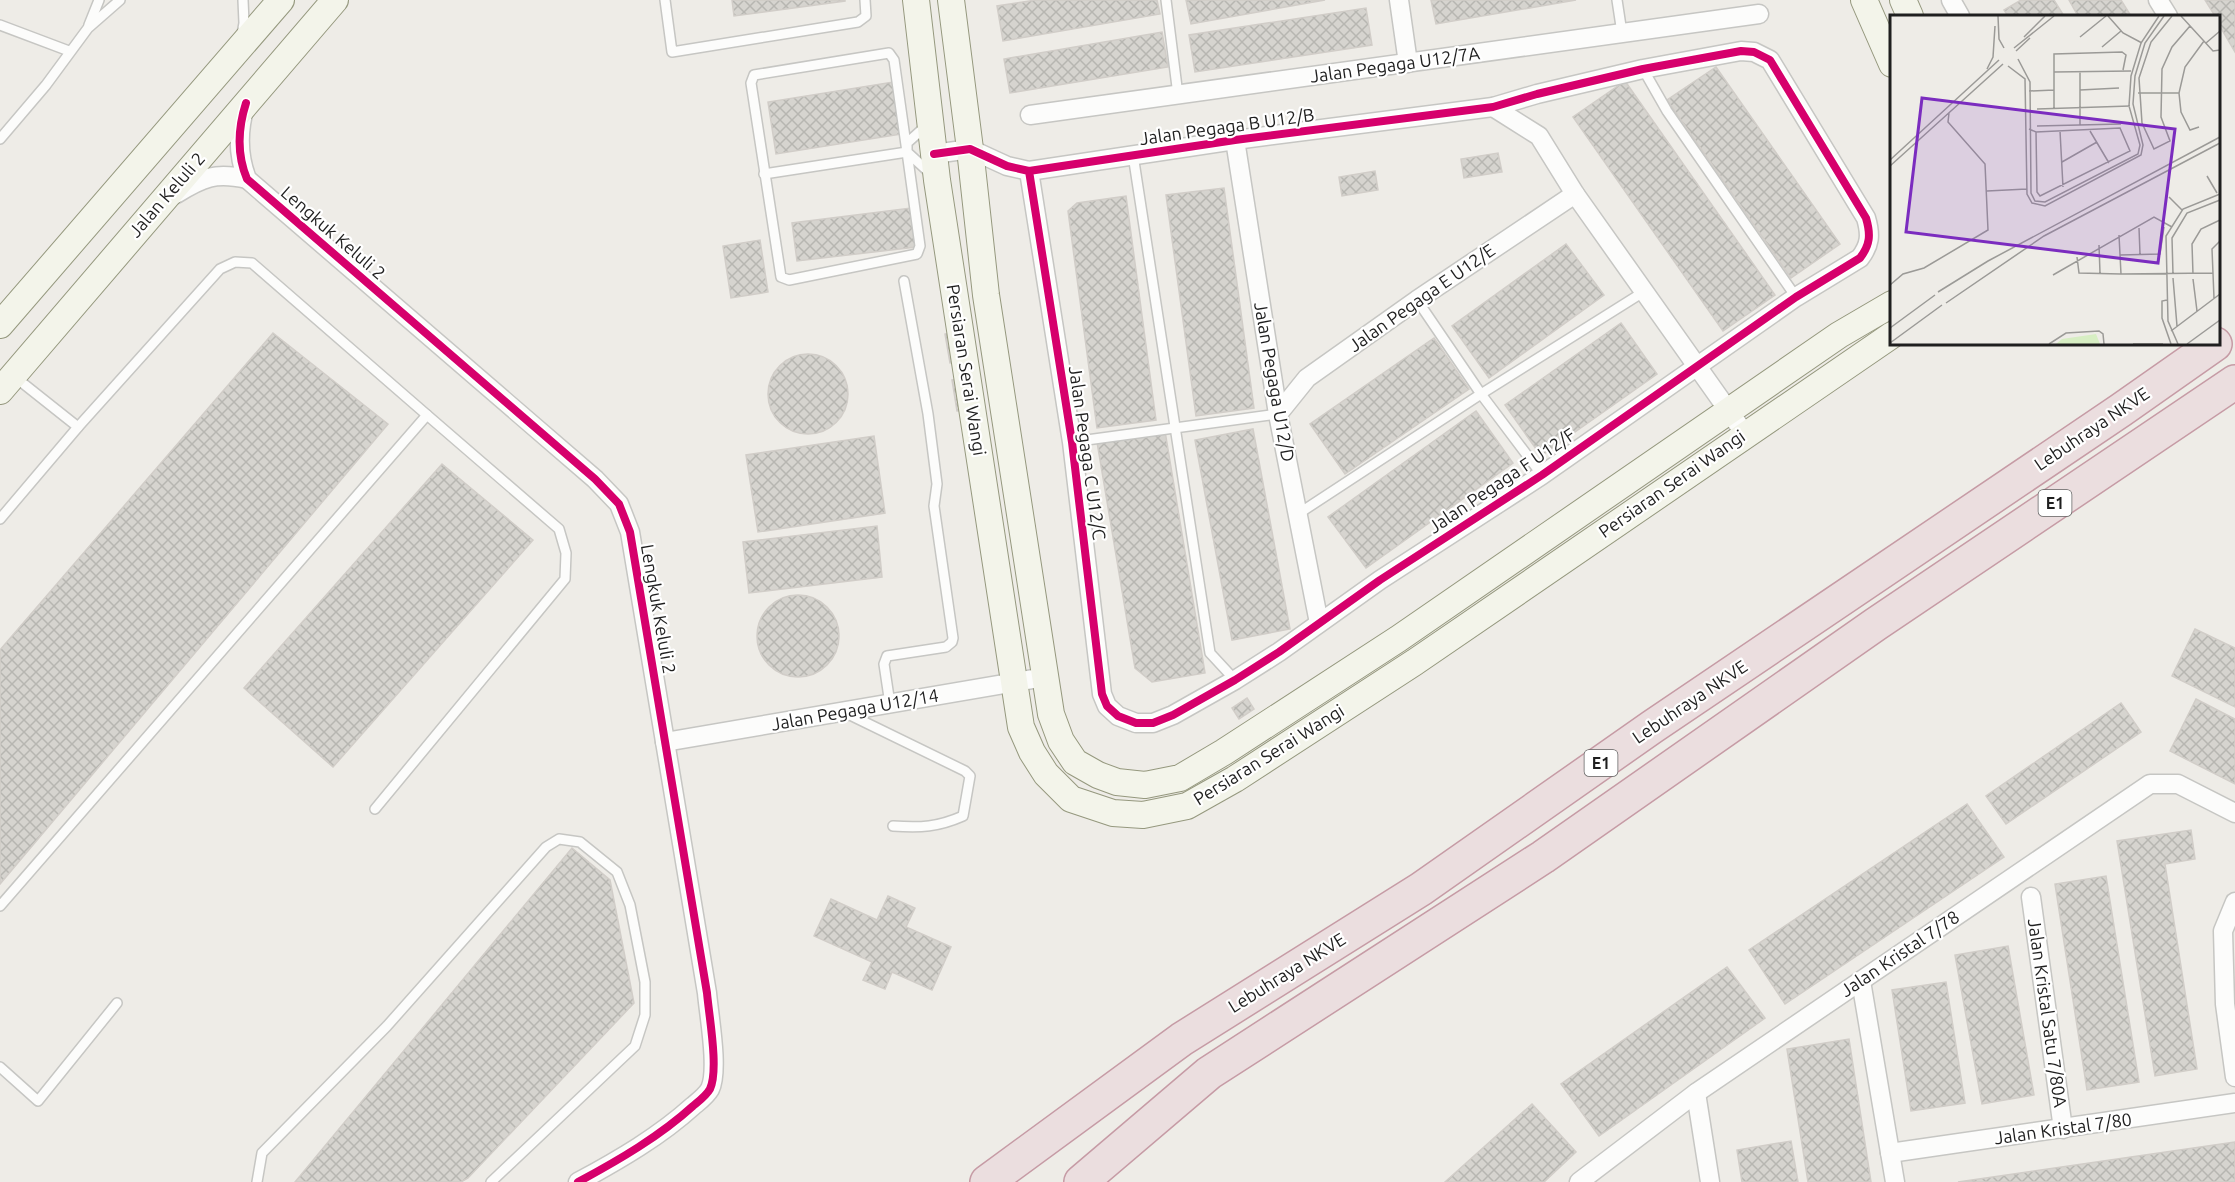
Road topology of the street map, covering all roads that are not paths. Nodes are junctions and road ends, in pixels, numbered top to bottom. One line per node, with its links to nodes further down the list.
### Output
1 (99, 0): 22 (lane)
2 (120, 0): 22 (lane)
3 (243, 0): 24 (lane)
4 (281, 0): 24 (street)
5 (336, 0): 30 (street, Jalan Keluli 2)
6 (665, 0): 7 (lane)
7 (865, 0)
8 (916, 0): 33 (street, Persiaran Serai Wangi)
9 (951, 0): 36 (street, Persiaran Serai Wangi)
10 (1166, 0): 29 (lane)
11 (1399, 0): 27 (street)
12 (1617, 0): 23 (lane)
13 (1864, 0): 26 (street)
14 (1903, 0): 18 (street)
15 (1951, 0): 19 (street)
16 (2158, 0): 20 (street)
17 (1759, 14): 23 (street, Jalan Pegaga U12/7A)
18 (1910, 15)
19 (1959, 15)
20 (2167, 15)
21 (0, 26): 25 (lane)
22 (88, 28): 25 (lane)
23 (1622, 33): 27 (street, Jalan Pegaga U12/7A)
24 (239, 48): 52 (street)
25 (69, 51): 34 (lane)
26 (1890, 59)
27 (1407, 63): 29 (street, Jalan Pegaga U12/7A)
28 (1643, 69): 31 (street, Jalan Pegaga B U12/B); 46 (street, Jalan Pegaga B U12/B); 49 (lane)
29 (1178, 95): 32 (street, Jalan Pegaga U12/7A)
30 (246, 103): 42 (street); 45 (street, Jalan Keluli 2)
31 (1493, 107): 35 (street, Jalan Pegaga B U12/B); 44 (street)
32 (1030, 116)
33 (930, 118): 37 (lane); 38 (street, Persiaran Serai Wangi)
34 (0, 139)
35 (1235, 140): 39 (street, Jalan Pegaga B U12/B); 62 (street, Jalan Pegaga U12/D)
36 (970, 149): 38 (street); 40 (street, Jalan Pegaga B U12/B); 72 (street, Persiaran Serai Wangi)
37 (907, 152): 41 (lane); 41 (lane); 41 (lane); 43 (lane)
38 (934, 153): 43 (street, Persiaran Serai Wangi)
39 (1133, 155): 40 (street, Jalan Pegaga B U12/B); 65 (lane)
40 (1029, 171): 67 (street, Jalan Pegaga C U12/C)
41 (764, 174)
42 (247, 179): 45 (street); 78 (street, Lengkuk Keluli 2)
43 (937, 180): 74 (street, Persiaran Serai Wangi)
44 (1575, 194): 48 (street); 50 (street, Jalan Pegaga E U12/E)
45 (158, 206): 59 (street, Jalan Keluli 2)
46 (1870, 239): 49 (street, Jalan Pegaga F U12/F)
47 (904, 281): 75 (lane)
48 (1645, 291): 57 (street); 60 (lane)
49 (1796, 297): 57 (street, Jalan Pegaga F U12/F)
50 (1418, 300): 60 (lane); 62 (street, Jalan Pegaga E U12/E)
51 (1890, 305): 61 (street, Persiaran Serai Wangi)
52 (0, 325)
53 (2235, 329): 55 (highway)
54 (1890, 336): 66 (street, Persiaran Serai Wangi)
55 (2220, 340)
56 (2214, 345): 96 (highway, Lebuhraya NKVE / E1)
57 (1695, 366): 61 (street); 68 (street, Jalan Pegaga F U12/F)
58 (2235, 382): 97 (highway, E1)
59 (7, 383): 64 (lane)
60 (1481, 394): 68 (lane); 69 (lane)
61 (1728, 410): 66 (street); 72 (street, Persiaran Serai Wangi)
62 (1278, 414): 65 (lane); 69 (street, Jalan Pegaga U12/D)
63 (427, 415): 64 (lane); 79 (lane); 84 (lane)
64 (78, 427): 70 (lane)
65 (1174, 429): 67 (lane); 73 (lane)
66 (1745, 434): 74 (street, Persiaran Serai Wangi)
67 (1072, 442): 77 (street, Jalan Pegaga C U12/C)
68 (1542, 475): 71 (street, Jalan Pegaga F U12/F)
69 (1298, 514): 71 (street, Jalan Pegaga U12/D)
70 (0, 519)
71 (1319, 623): 73 (street, Jalan Pegaga F U12/F)
72 (1046, 677): 74 (street, Jalan Pegaga U12/14)
73 (1234, 680): 77 (street, Jalan Pegaga F U12/F)
74 (1014, 683): 75 (street, Jalan Pegaga U12/14)
75 (890, 704): 76 (street, Jalan Pegaga U12/14)
76 (844, 712): 78 (street, Jalan Pegaga U12/14); 81 (lane)
77 (1136, 723)
78 (665, 742): 95 (street, Lengkuk Keluli 2)
79 (375, 809)
80 (2235, 813): 85 (street, Jalan Kristal 7/78)
81 (893, 826)
82 (2031, 897): 91 (street, Jalan Kristal Satu 7/80A)
83 (2235, 902): 88 (street)
84 (0, 906)
85 (1861, 981): 89 (street, Jalan Kristal 7/78); 92 (street)
86 (117, 1003): 87 (lane)
87 (0, 1067)
88 (2235, 1077)
89 (1696, 1094): 98 (street, Jalan Kristal 7/78); 99 (street)
90 (2235, 1103): 91 (street, Jalan Kristal 7/80)
91 (2063, 1129): 92 (street, Jalan Kristal 7/80)
92 (1890, 1153): 100 (street)
93 (257, 1182): 94 (lane)
94 (493, 1182)
95 (578, 1182)
96 (987, 1182)
97 (1081, 1182)
98 (1578, 1182)
99 (1710, 1182)
100 (1895, 1182)

